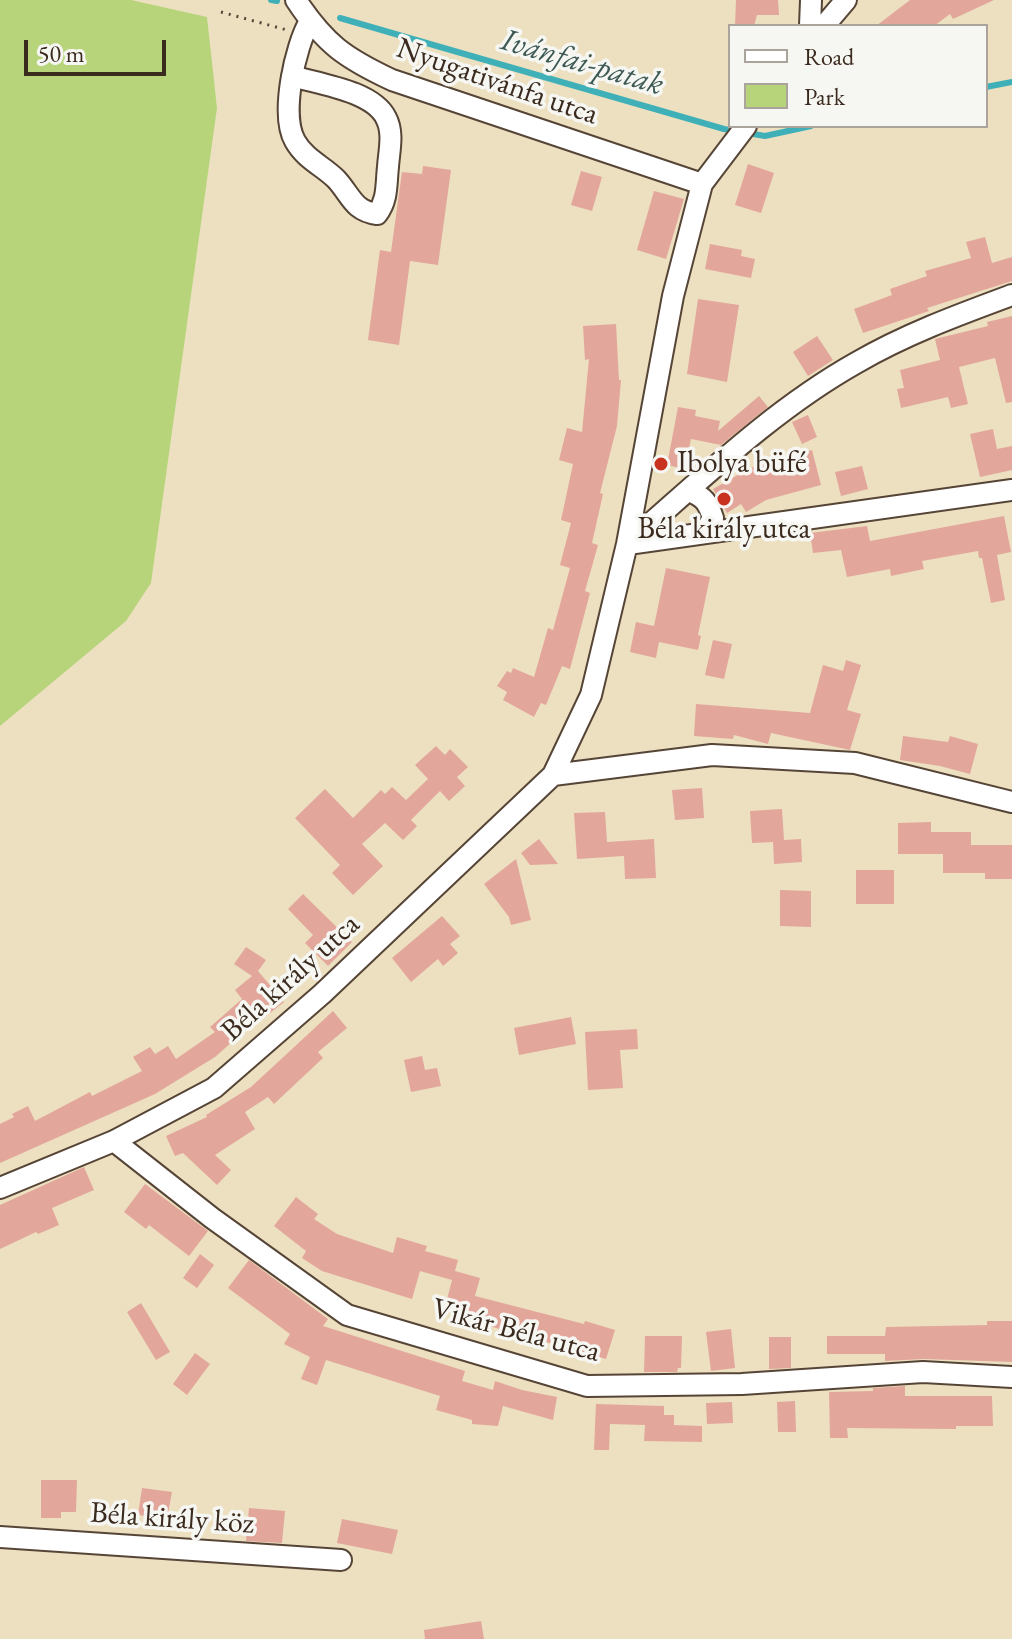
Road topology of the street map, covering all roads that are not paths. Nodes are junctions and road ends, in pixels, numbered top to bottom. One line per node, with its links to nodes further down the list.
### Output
1 (296, 0): 6 (street, Nyugativánfa utca)
2 (811, 0): 4 (street)
3 (846, 0): 5 (street)
4 (810, 24)
5 (826, 24)
6 (306, 28): 7 (street); 9 (street, Nyugativánfa utca)
7 (292, 76): 7 (street)
8 (744, 128): 9 (street)
9 (702, 184): 14 (street, Béla király utca)
10 (1012, 295): 12 (street)
11 (1012, 490): 13 (street)
12 (689, 491): 13 (street); 14 (street)
13 (705, 532): 14 (street)
14 (627, 544): 15 (street, Béla király utca)
15 (553, 775): 16 (street); 17 (street, Béla király utca)
16 (1012, 802)
17 (114, 1141): 18 (street, Béla király utca); 19 (street, Vikár Béla utca)
18 (0, 1188)
19 (1012, 1377)
20 (0, 1537): 21 (street, Béla király köz)
21 (341, 1560)

